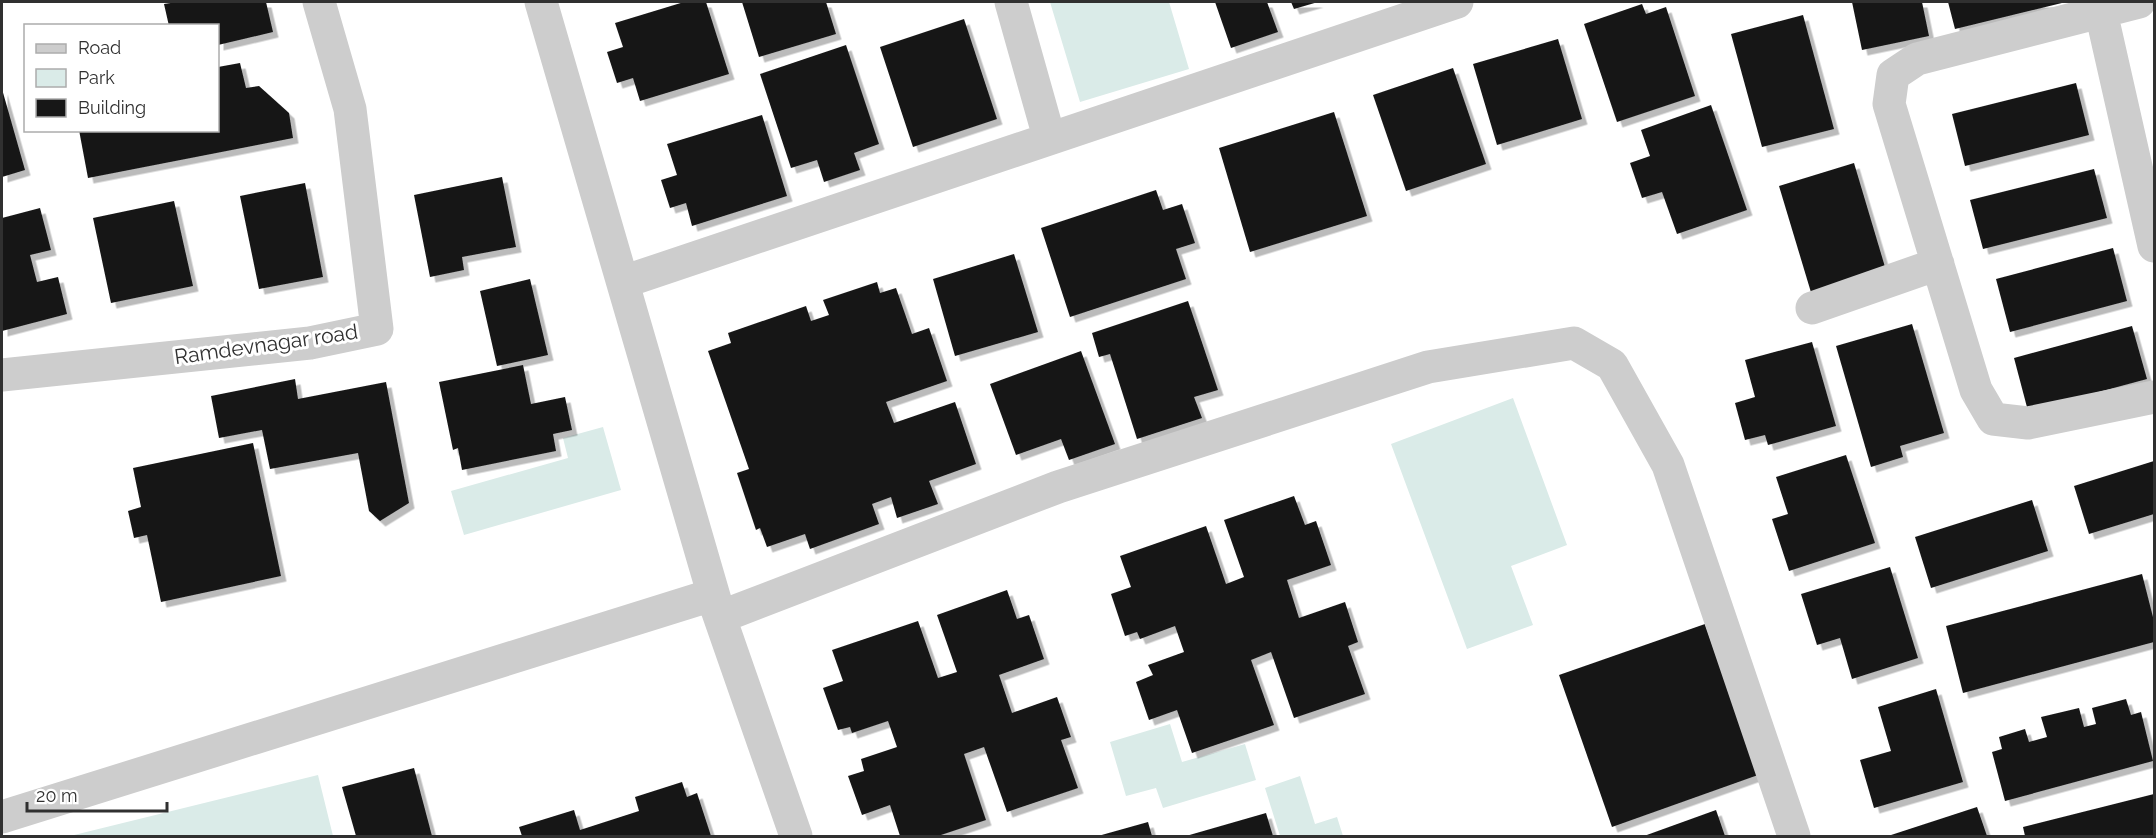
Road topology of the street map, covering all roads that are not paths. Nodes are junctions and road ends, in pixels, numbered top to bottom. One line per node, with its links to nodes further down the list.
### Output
1 (319, 2): 12 (street, Ramdevnagar road)
2 (541, 2): 10 (street)
3 (1011, 2): 7 (street)
4 (1457, 2): 7 (street)
5 (2139, 2): 6 (street)
6 (2100, 12): 8 (street); 9 (street)
7 (1049, 137): 10 (street)
8 (2154, 246)
9 (1938, 264): 11 (street); 13 (street)
10 (623, 282): 14 (street)
11 (1812, 308)
12 (2, 375)
13 (2154, 398)
14 (720, 617): 15 (street); 16 (street); 17 (street)
15 (2, 817)
16 (796, 837)
17 (1794, 837)

